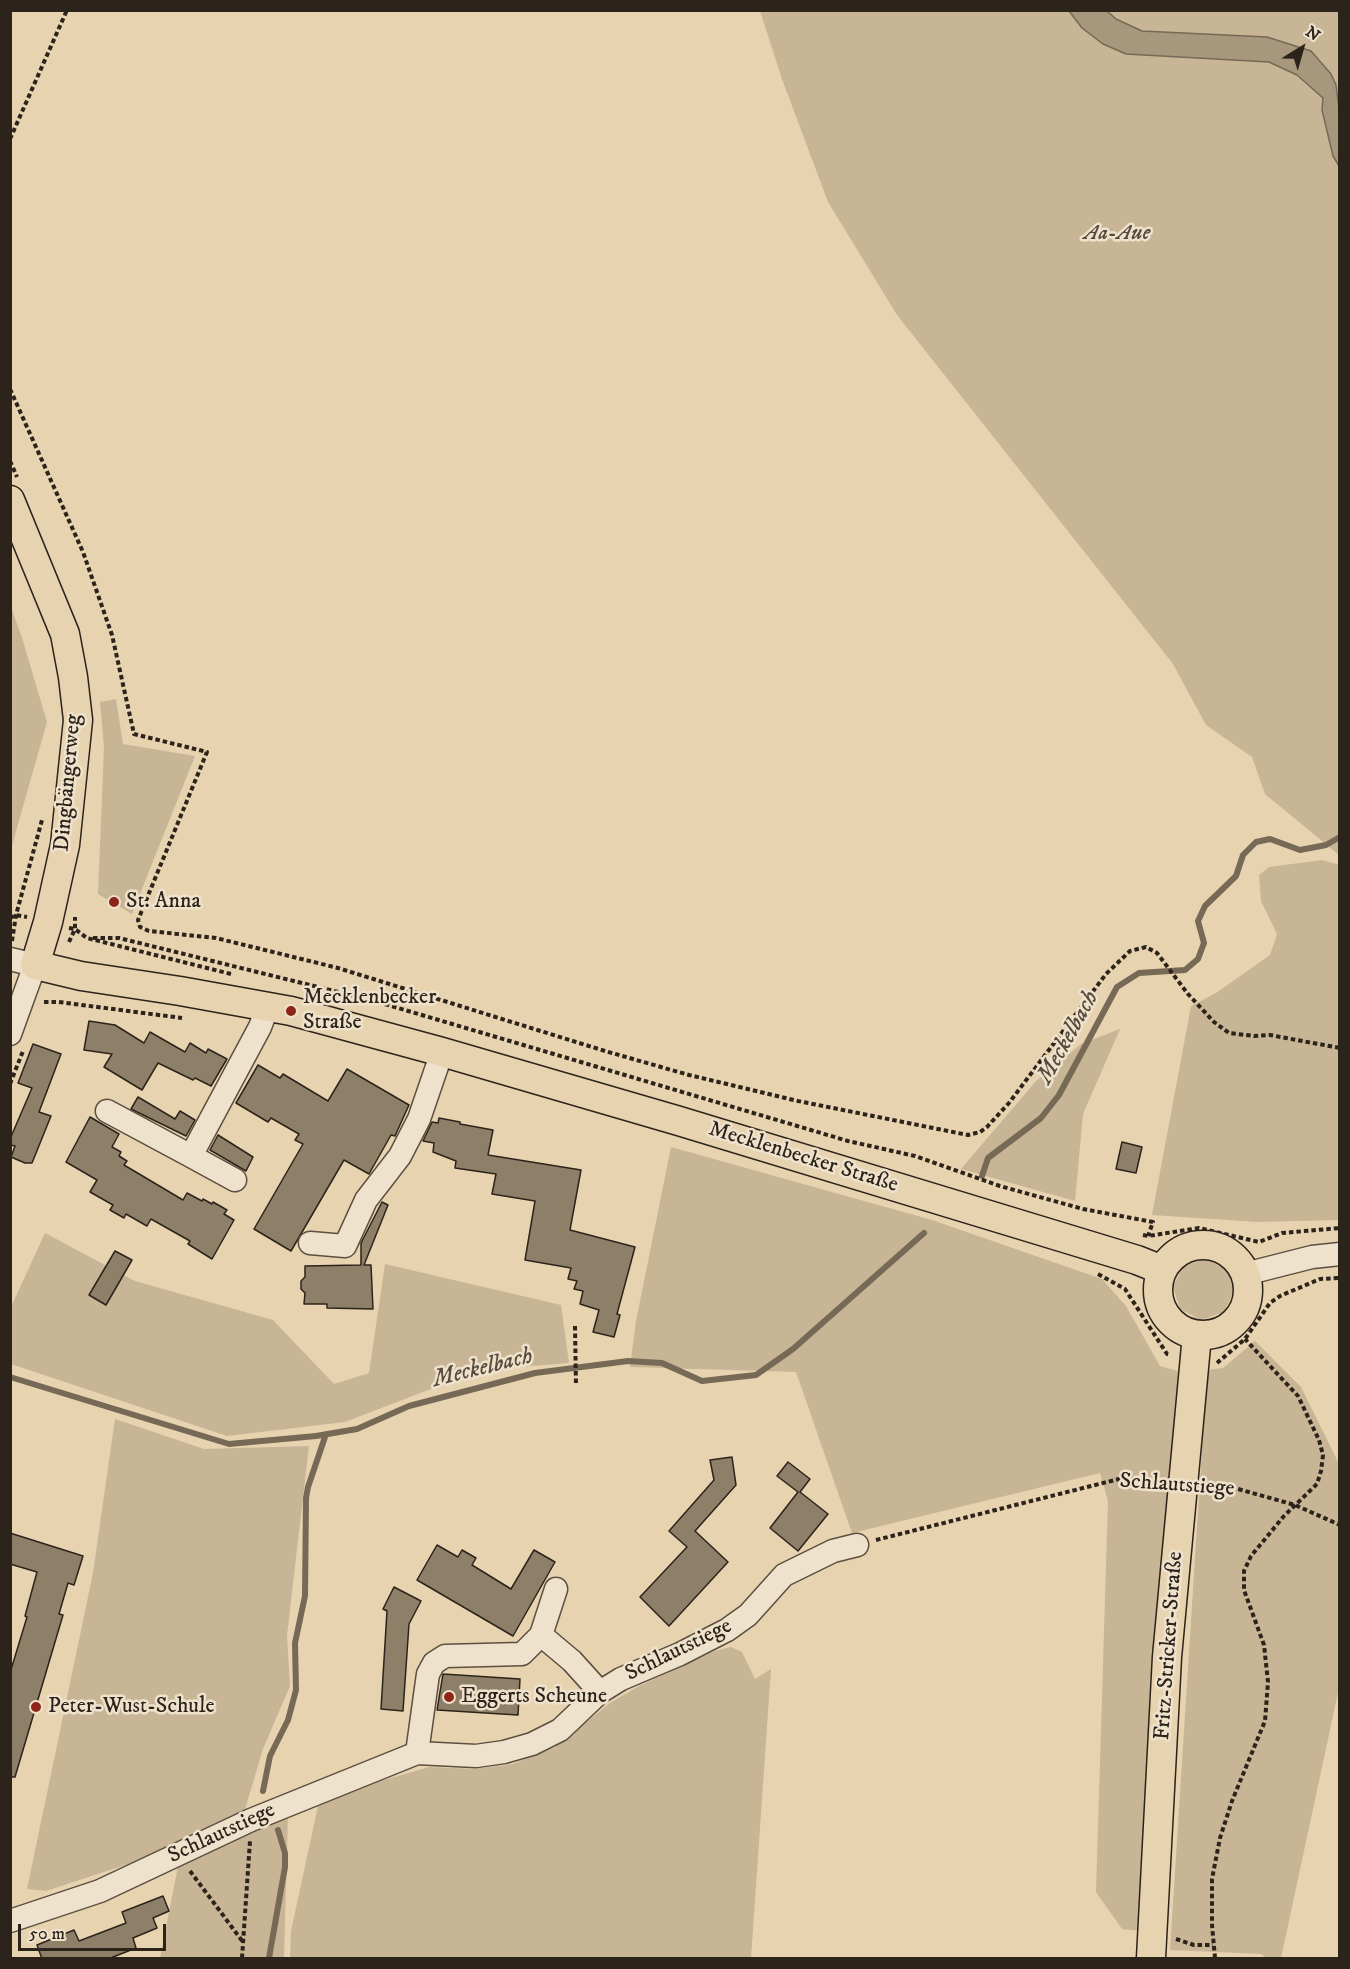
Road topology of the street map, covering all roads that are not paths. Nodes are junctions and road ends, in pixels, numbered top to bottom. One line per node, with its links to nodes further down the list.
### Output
1 (10, 500): 2 (main road, Dingbängerweg)
2 (22, 962): 3 (main road, Mecklenbecker Straße); 4 (street, Dingbängerweg)
3 (268, 1006): 5 (main road, Mecklenbecker Straße); 7 (street)
4 (10, 1034)
5 (442, 1052): 9 (street); 11 (main road, Mecklenbecker Straße)
6 (107, 1110): 7 (street)
7 (190, 1156): 8 (street)
8 (235, 1180)
9 (310, 1243)
10 (1340, 1254): 12 (street)
11 (1162, 1270): 12 (main road); 13 (main road)
12 (1245, 1274): 13 (main road)
13 (1197, 1335): 20 (main road, Fritz-Stricker-Straße)
14 (857, 1545): 17 (street, Schlautstiege)
15 (556, 1589): 16 (street)
16 (542, 1635): 17 (street); 18 (street)
17 (600, 1692): 18 (street, Schlautstiege)
18 (417, 1753): 19 (street, Schlautstiege)
19 (10, 1921)
20 (1151, 1959)

